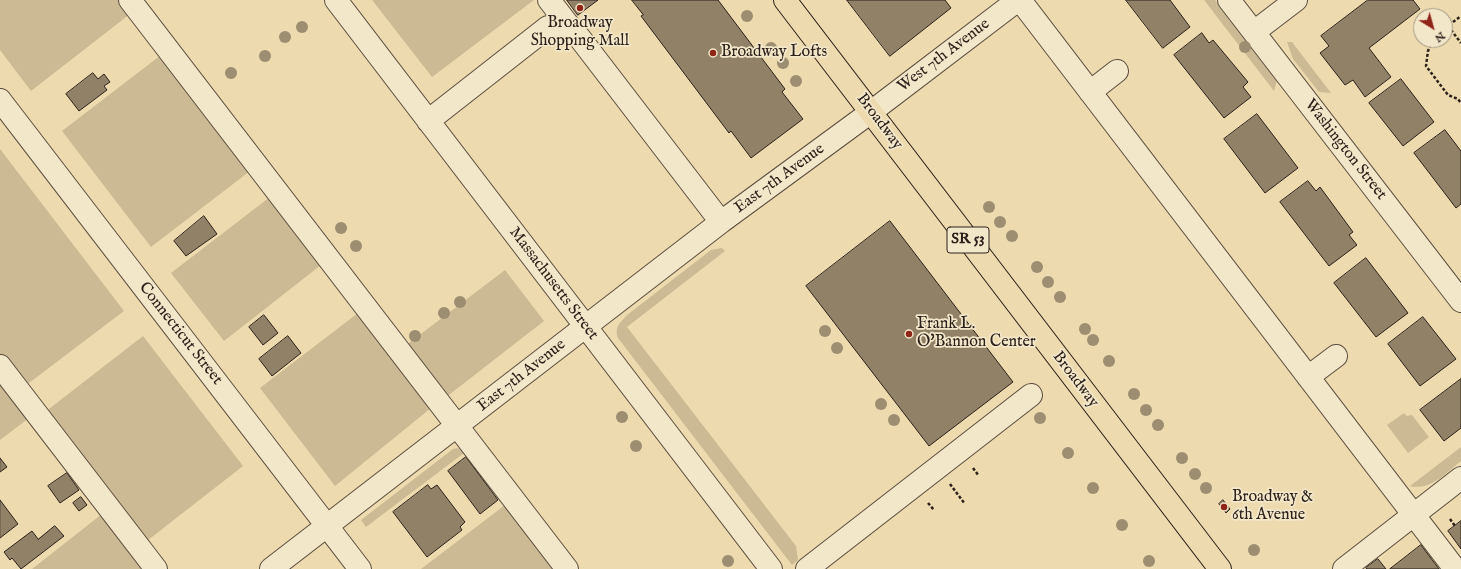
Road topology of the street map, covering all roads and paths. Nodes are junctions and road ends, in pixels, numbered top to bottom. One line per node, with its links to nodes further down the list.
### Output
1 (130, 0): 28 (street)
2 (336, 0): 20 (street, Massachusetts Street)
3 (549, 0): 10 (street)
4 (785, 0): 19 (main road, Broadway / SR 53)
5 (1019, 0): 16 (street); 19 (street, West 7th Avenue)
6 (1229, 0): 11 (street, Washington Street)
7 (1296, 0): 11 (street)
8 (1461, 16): 9 (path)
9 (1453, 22)
10 (573, 31): 20 (street); 21 (street)
11 (1254, 32): 22 (street, Washington Street)
12 (1453, 33): 13 (path)
13 (1461, 43)
14 (1430, 48): 18 (path)
15 (1117, 71): 16 (street)
16 (1090, 92): 26 (street)
17 (0, 100): 32 (street, Connecticut Street)
18 (1461, 103)
19 (871, 112): 21 (street, East 7th Avenue); 40 (main road, Broadway / SR 53)
20 (428, 121): 23 (street, Massachusetts Street)
21 (721, 222): 23 (street, East 7th Avenue)
22 (1461, 301)
23 (586, 327): 28 (street, East 7th Avenue); 38 (street, Massachusetts Street)
24 (1336, 356): 26 (street)
25 (0, 366): 34 (street)
26 (1308, 376): 30 (street)
27 (1031, 395): 39 (street)
28 (457, 426): 32 (street, East 7th Avenue); 37 (street)
29 (1461, 478): 30 (street)
30 (1414, 515): 41 (street); 42 (street)
31 (1450, 519): 33 (path)
32 (327, 525): 35 (street, East 7th Avenue); 36 (street, Connecticut Street)
33 (1455, 526)
34 (156, 569)
35 (271, 569)
36 (360, 569)
37 (567, 569)
38 (771, 569)
39 (807, 569)
40 (1220, 569)
41 (1344, 569)
42 (1455, 569)

